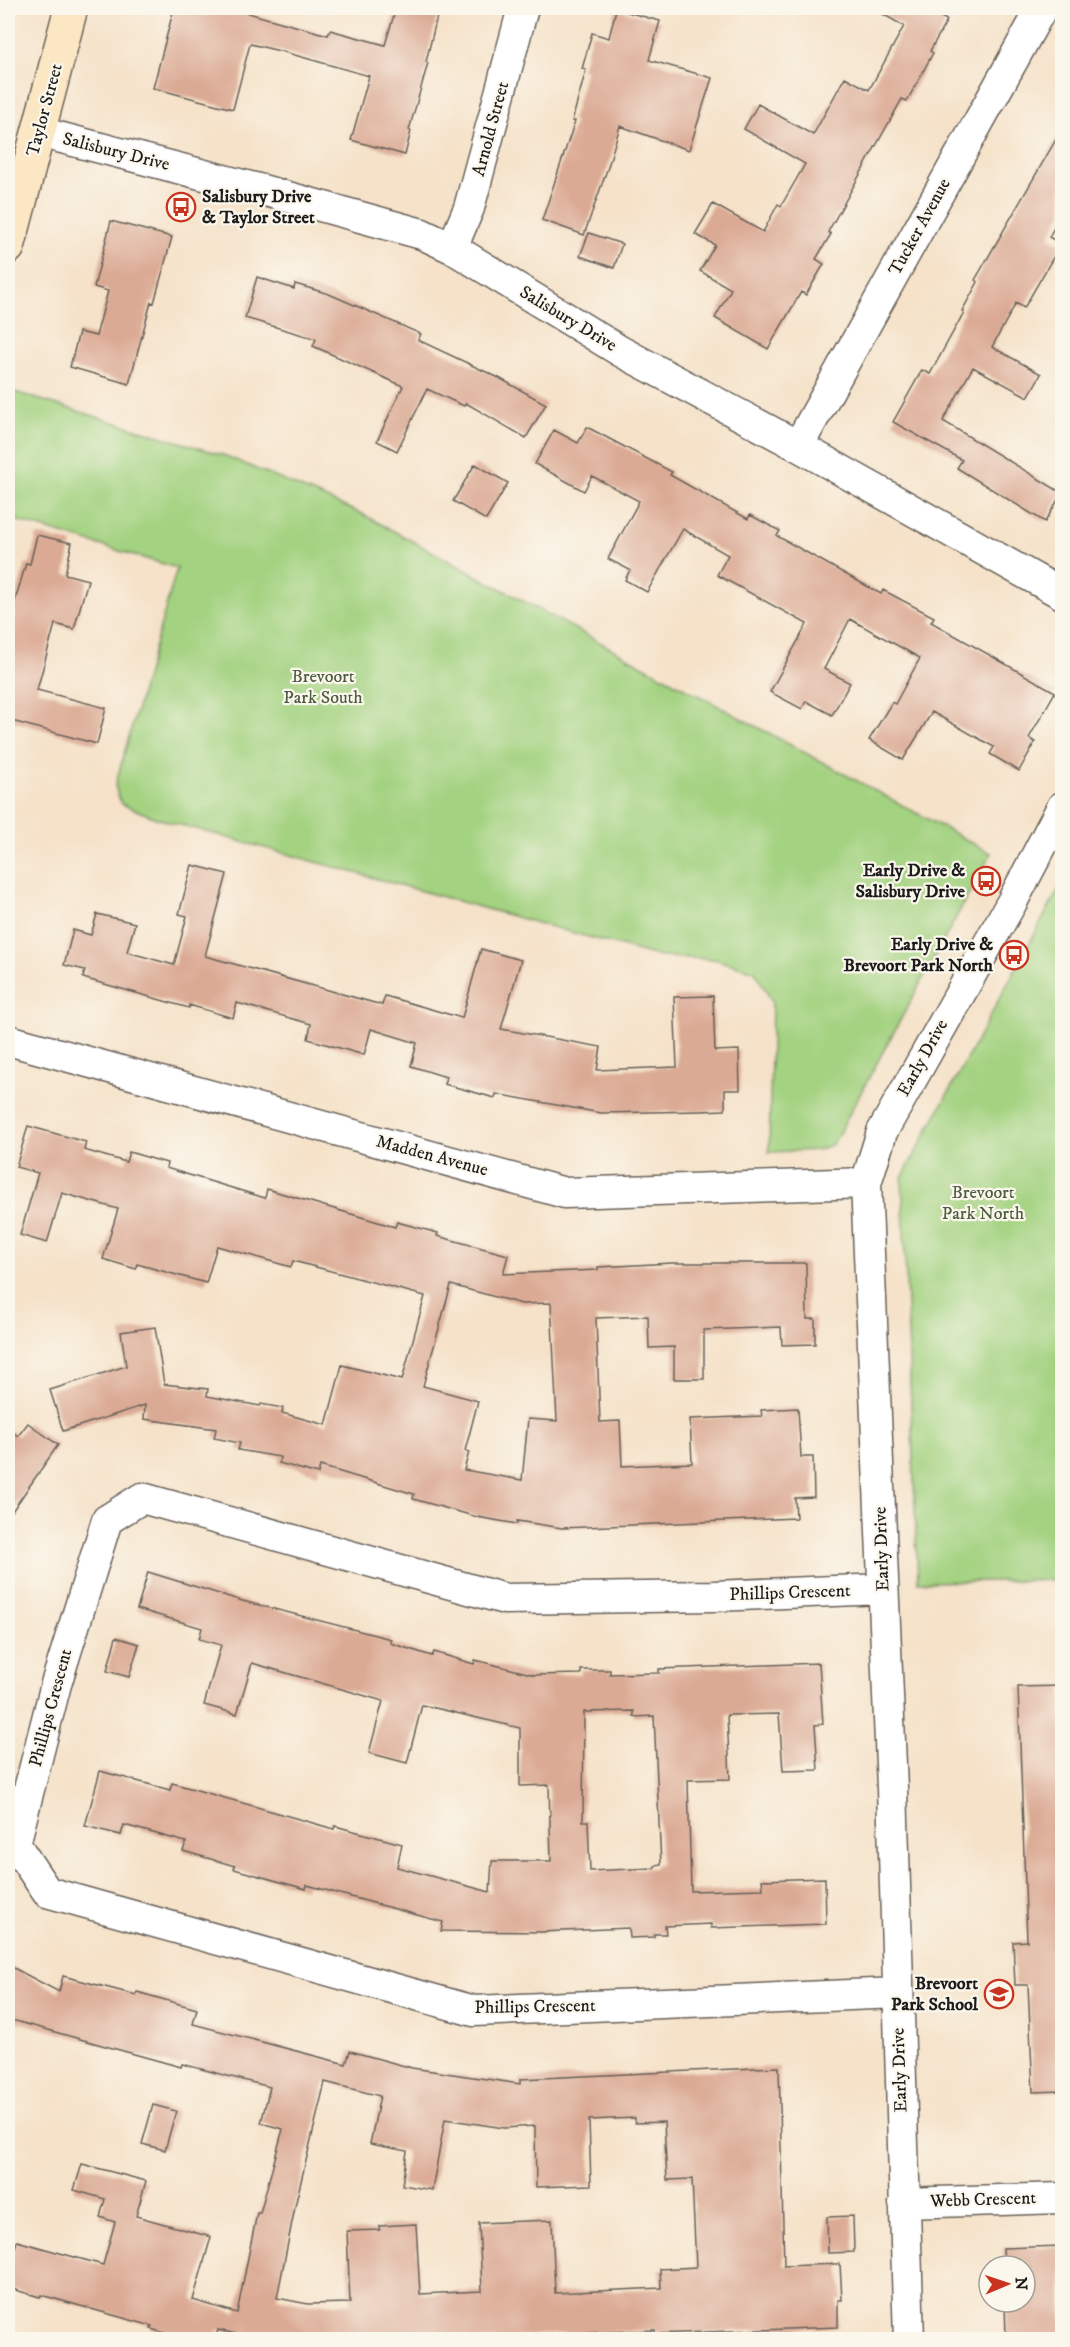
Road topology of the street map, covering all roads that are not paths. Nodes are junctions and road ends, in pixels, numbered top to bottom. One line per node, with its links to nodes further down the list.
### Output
1 (72, 8): 4 (main road, Taylor Street)
2 (524, 8): 6 (street, Arnold Street)
3 (1042, 8): 7 (street, Tucker Avenue)
4 (39, 132): 5 (main road, Taylor Street); 6 (street, Salisbury Drive)
5 (8, 247)
6 (452, 248): 7 (street, Salisbury Drive)
7 (798, 446): 8 (street, Salisbury Drive)
8 (1062, 594)
9 (1062, 807): 11 (street, Early Drive)
10 (8, 1040): 11 (street, Madden Avenue)
11 (866, 1183): 12 (street, Early Drive)
12 (884, 1589): 13 (street, Early Drive); 13 (street, Phillips Crescent)
13 (898, 1993): 15 (street, Early Drive)
14 (1062, 2198): 15 (street, Webb Crescent)
15 (904, 2203): 16 (street, Early Drive)
16 (909, 2340)

